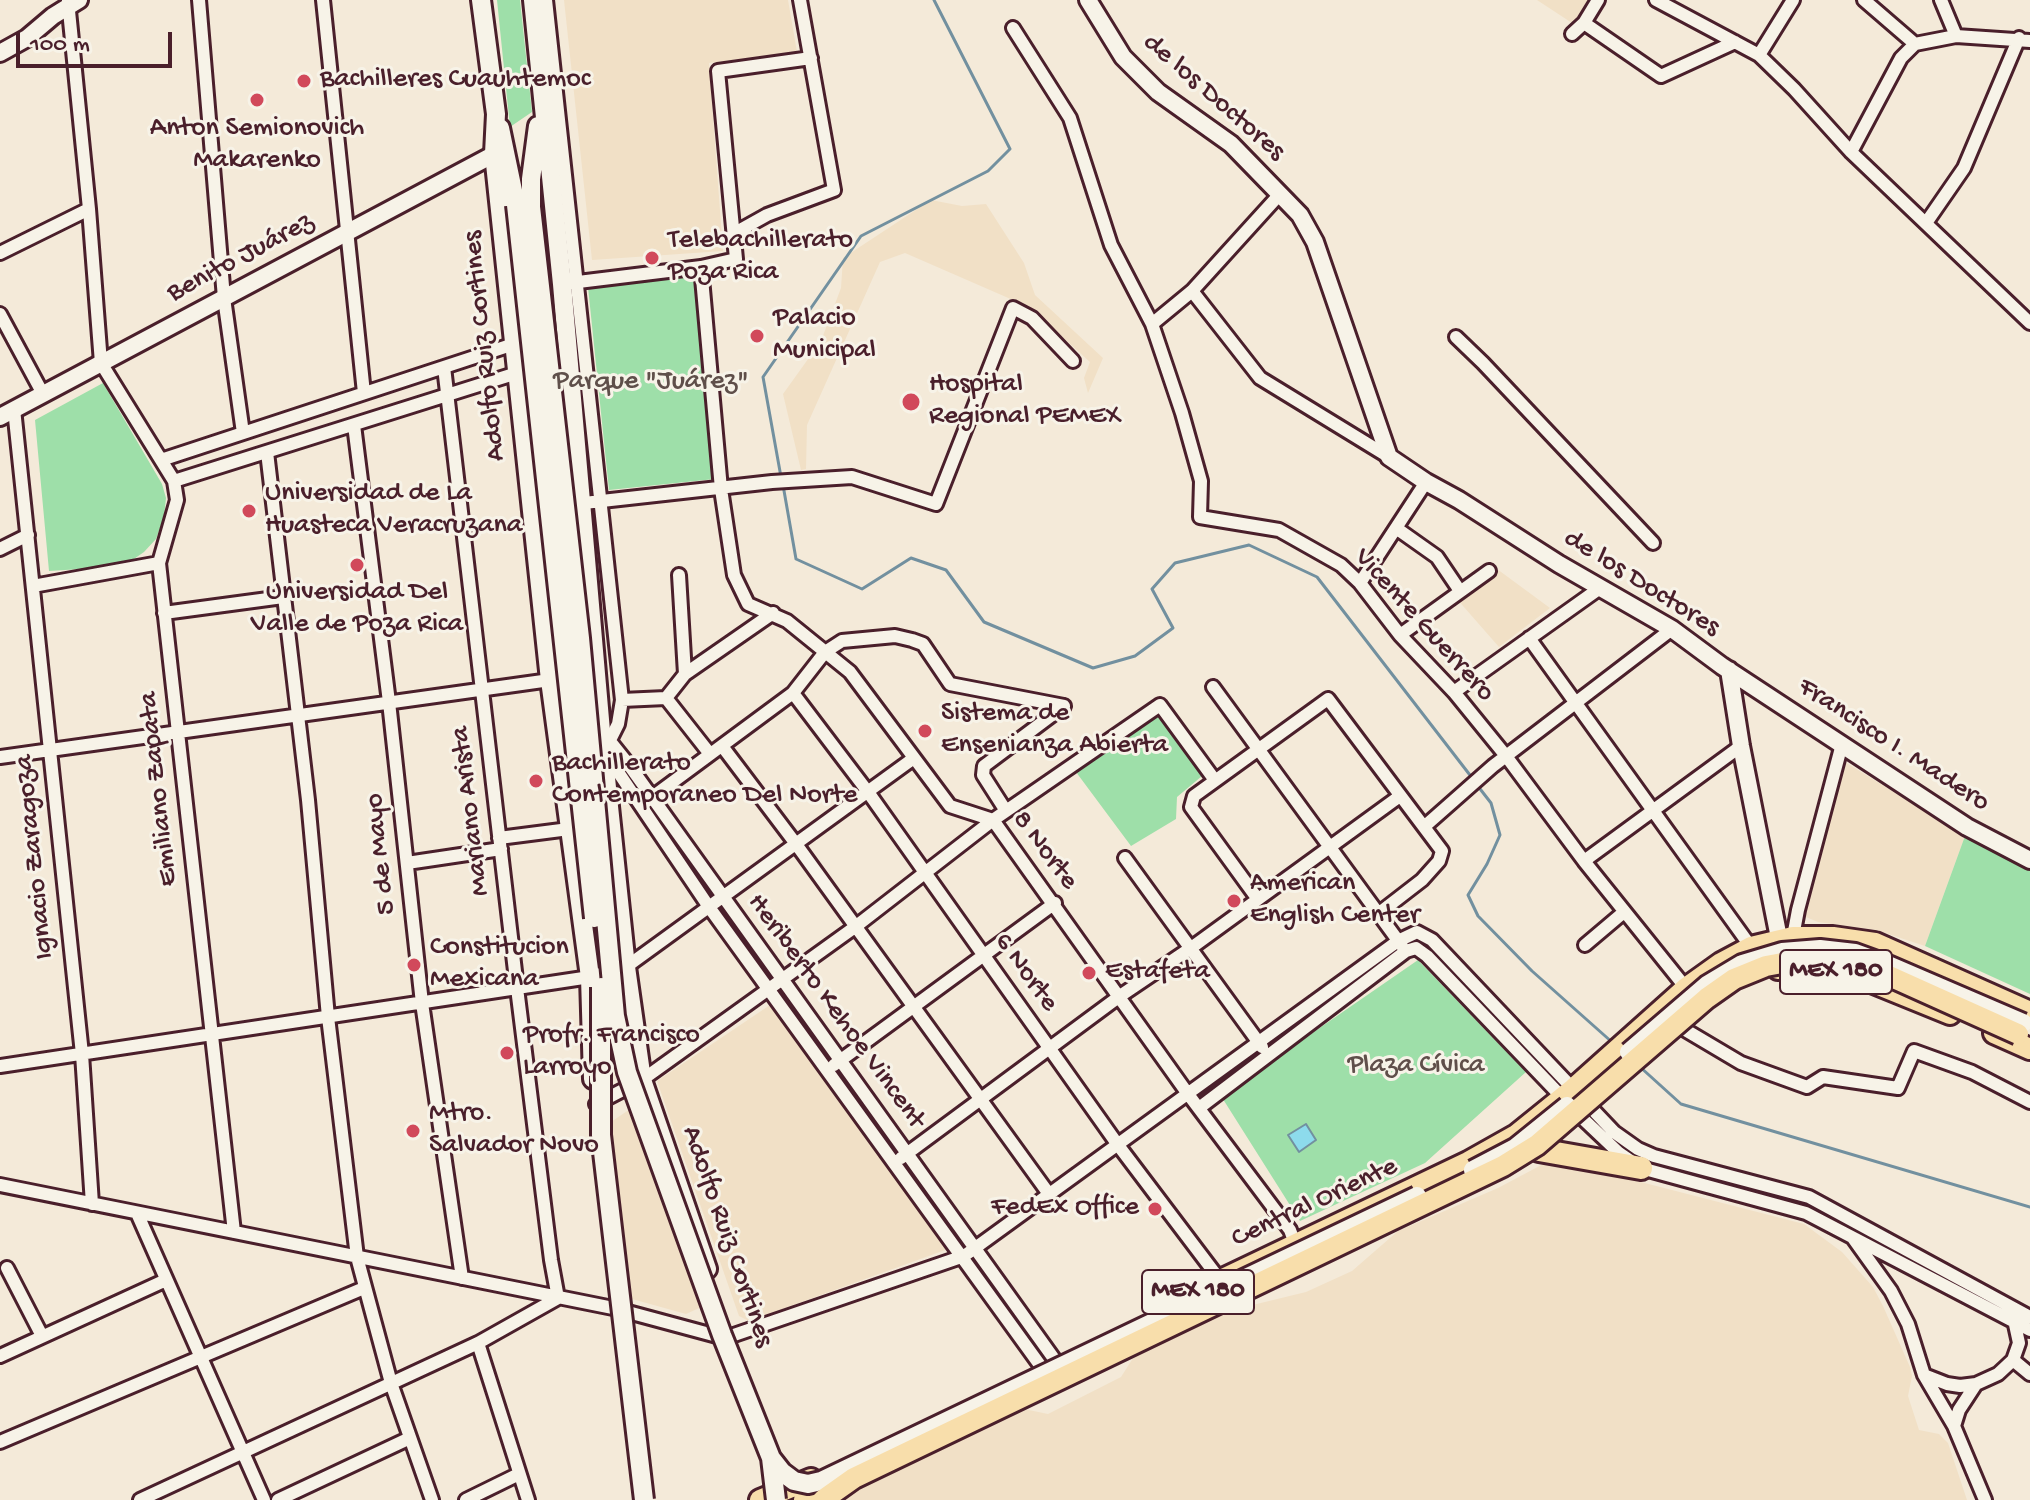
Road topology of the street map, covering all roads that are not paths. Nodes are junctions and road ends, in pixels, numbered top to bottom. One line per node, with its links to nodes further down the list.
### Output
1 (199, 0): 37 (street)
2 (323, 0): 31 (street)
3 (481, 0): 25 (main road, Adolfo Ruiz Cortines)
4 (533, 0): 24 (main road, Adolfo Ruiz Cortines)
5 (546, 0): 35 (street, Adolfo Ruiz Cortines)
6 (800, 0): 23 (street)
7 (1088, 0): 27 (street, de los Doctores)
8 (1598, 0): 14 (street)
9 (1793, 0): 22 (street)
10 (1864, 0): 20 (street)
11 (1941, 0): 17 (street)
12 (1663, 1): 19 (street)
13 (72, 2): 21 (street); 29 (street)
14 (1584, 23): 16 (street); 19 (street)
15 (1013, 28): 40 (street, Vicente Guerrero)
16 (1572, 34)
17 (1956, 36): 18 (street); 20 (street)
18 (2025, 40): 30 (street)
19 (1735, 42): 22 (street)
20 (1915, 44): 26 (street)
21 (0, 53)
22 (1759, 55): 26 (street)
23 (811, 58): 32 (street); 32 (street)
24 (542, 100): 28 (main road); 35 (main road, Adolfo Ruiz Cortines)
25 (500, 151): 28 (main road); 31 (street, Benito Juárez); 42 (main road, Adolfo Ruiz Cortines)
26 (1851, 152): 30 (street)
27 (1280, 194): 36 (street); 56 (street, de los Doctores)
28 (524, 206): 213 (main road, bridge); 222 (main road, bridge)
29 (89, 209): 33 (street); 44 (street)
30 (1926, 223): 39 (street)
31 (347, 232): 37 (street, Benito Juárez); 47 (street)
32 (733, 234): 34 (street)
33 (0, 253)
34 (701, 267): 35 (street); 60 (street, 8 Norte)
35 (569, 283): 61 (street, Adolfo Ruiz Cortines); 62 (main road, Adolfo Ruiz Cortines)
36 (1192, 291): 40 (street); 56 (street, de los Doctores)
37 (224, 298): 44 (street, Benito Juárez); 53 (street)
38 (0, 314): 48 (street)
39 (2030, 323)
40 (1152, 324): 71 (street, Vicente Guerrero)
41 (1456, 337): 66 (street)
42 (514, 344): 45 (street); 46 (main road, Adolfo Ruiz Cortines)
43 (1073, 361): 60 (street)
44 (101, 363): 48 (street, Benito Juárez); 57 (street)
45 (444, 367): 47 (street); 49 (street, Mariano Arista)
46 (517, 373): 49 (street); 63 (main road, Adolfo Ruiz Cortines)
47 (364, 393): 50 (street)
48 (43, 394): 51 (street, Benito Juárez)
49 (448, 395): 52 (street); 86 (street, Mariano Arista)
50 (322, 407): 53 (street); 54 (street)
51 (7, 413): 65 (street, Ignacio Zaragoza)
52 (354, 425): 54 (street); 91 (street, 5 de Mayo)
53 (243, 433): 57 (street)
54 (326, 433): 55 (street)
55 (267, 452): 58 (street); 75 (street)
56 (1389, 457): 59 (street, de los Doctores)
57 (161, 460): 58 (street)
58 (174, 481): 68 (street, Emiliano Zapata)
59 (1426, 482): 64 (street); 73 (street, de los Doctores)
60 (721, 489): 61 (street); 77 (street, 8 Norte)
61 (600, 501): 62 (street); 90 (street, Adolfo Ruiz Cortines)
62 (581, 503): 63 (street); 95 (main road, Adolfo Ruiz Cortines)
63 (532, 508): 84 (main road, Adolfo Ruiz Cortines)
64 (1396, 528): 71 (street); 74 (street)
65 (28, 535): 67 (street); 72 (street, Ignacio Zaragoza)
66 (1653, 543)
67 (0, 549)
68 (159, 563): 72 (street); 76 (street, Emiliano Zapata)
69 (1489, 571): 74 (street)
70 (679, 575): 83 (street)
71 (1360, 583): 79 (street, Vicente Guerrero)
72 (33, 586): 100 (street, Ignacio Zaragoza)
73 (1600, 588): 78 (street, de los Doctores); 80 (street)
74 (1460, 591): 79 (street)
75 (283, 597): 76 (street); 93 (street)
76 (164, 613): 94 (street, Emiliano Zapata)
77 (773, 613): 81 (street, 8 Norte); 83 (street)
78 (1672, 629): 82 (street, de los Doctores); 92 (street)
79 (1400, 635): 87 (street, Vicente Guerrero)
80 (1529, 638): 87 (street); 92 (street)
81 (825, 652): 88 (street); 104 (street, 8 Norte); 110 (street)
82 (1729, 670): 96 (street, Francisco I. Madero); 98 (street, de los Doctores)
83 (685, 674): 89 (street)
84 (551, 686): 86 (street); 95 (street, Heriberto Kehoe Vincent); 113 (main road, Adolfo Ruiz Cortines)
85 (1213, 687): 99 (street)
86 (482, 689): 91 (street); 114 (street, Mariano Arista)
87 (1454, 692): 102 (street, Vicente Guerrero)
88 (793, 693): 97 (street); 106 (street, 6 Norte)
89 (666, 698): 90 (street); 101 (street)
90 (622, 700): 95 (street, Adolfo Ruiz Cortines)
91 (389, 702): 93 (street); 120 (street, 5 de Mayo)
92 (1575, 704): 102 (street); 109 (street)
93 (296, 715): 94 (street); 147 (street)
94 (177, 732): 100 (street); 150 (street, Emiliano Zapata)
95 (605, 740): 108 (street, Heriberto Kehoe Vincent); 135 (main road, Adolfo Ruiz Cortines)
96 (1842, 744): 118 (street, Francisco I. Madero); 129 (street)
97 (722, 746): 101 (street); 115 (street)
98 (1741, 746): 109 (street); 129 (street, de los Doctores)
99 (1260, 749): 105 (street); 107 (street); 116 (street)
100 (48, 750): 103 (street); 153 (street, Ignacio Zaragoza)
101 (710, 754): 108 (street)
102 (1506, 756): 112 (street); 119 (street, Vicente Guerrero)
103 (0, 757)
104 (914, 758): 106 (street); 111 (street, 8 Norte)
105 (1214, 779): 110 (street); 123 (street)
106 (868, 792): 115 (street); 121 (street, 6 Norte)
107 (1400, 796): 112 (street); 116 (street)
108 (646, 801): 122 (street, Heriberto Kehoe Vincent); 125 (street, Heriberto Kehoe Vincent)
109 (1655, 809): 119 (street); 132 (street)
110 (1006, 811): 111 (street)
111 (993, 820): 121 (street); 124 (street, 8 Norte)
112 (1425, 826): 127 (street)
113 (569, 829): 114 (street); 137 (main road, Adolfo Ruiz Cortines)
114 (500, 843): 120 (street); 139 (street, Mariano Arista)
115 (796, 844): 122 (street); 128 (street)
116 (1328, 846): 123 (street); 127 (street)
117 (1125, 858): 133 (street)
118 (2030, 860)
119 (1584, 861): 126 (street, Vicente Guerrero)
120 (407, 863): 144 (street, 5 de Mayo)
121 (925, 874): 128 (street); 134 (street, 6 Norte)
122 (722, 897): 125 (street); 138 (street, Heriberto Kehoe Vincent)
123 (1257, 898): 133 (street)
124 (1055, 903): 134 (street); 142 (street, 8 Norte)
125 (709, 907): 135 (street); 141 (street, Heriberto Kehoe Vincent)
126 (1624, 912): 130 (street); 140 (street, Vicente Guerrero)
127 (1378, 914): 131 (street)
128 (855, 927): 138 (street); 145 (street)
129 (1786, 937): 132 (main road, MEX 180); 136 (street, de los Doctores); 149 (main road, MEX 180)
130 (1585, 945)
131 (1407, 947): 143 (street); 146 (street); 151 (street); 154 (street)
132 (1751, 947): 140 (main road, MEX 180)
133 (1191, 948): 142 (street); 151 (street)
134 (982, 955): 145 (street); 152 (street, 6 Norte)
135 (626, 967): 137 (street); 158 (main road, Adolfo Ruiz Cortines)
136 (1783, 969): 148 (main road, MEX 180); 149 (main road, MEX 180)
137 (590, 977): 139 (street); 163 (main road, Adolfo Ruiz Cortines)
138 (782, 980): 141 (street); 155 (street, Heriberto Kehoe Vincent)
139 (517, 988): 144 (street); 191 (street, Mariano Arista)
140 (1686, 988): 159 (main road, Central Oriente / MEX 180)
141 (770, 989): 157 (street, Heriberto Kehoe Vincent); 158 (street)
142 (1120, 996): 152 (street); 160 (street, 8 Norte)
143 (1487, 998): 146 (street); 159 (street)
144 (422, 1003): 147 (street); 186 (street, 5 de Mayo)
145 (913, 1006): 155 (street); 161 (street)
146 (1477, 1008): 159 (street)
147 (328, 1017): 150 (street); 183 (street)
148 (1682, 1028): 162 (street); 165 (main road, Central Oriente / MEX 180, bridge)
149 (2027, 1030): 213 (main road, bridge); 215 (main road, bridge)
150 (211, 1034): 153 (street); 177 (street, Emiliano Zapata)
151 (1258, 1042): 154 (street); 160 (street)
152 (1050, 1048): 161 (street); 166 (street, 6 Norte)
153 (82, 1054): 156 (street); 174 (street, Ignacio Zaragoza)
154 (1268, 1056): 164 (street)
155 (841, 1060): 157 (street); 168 (street, Heriberto Kehoe Vincent)
156 (0, 1066)
157 (828, 1070): 169 (street, Heriberto Kehoe Vincent)
158 (642, 1080): 163 (street); 198 (main road, Adolfo Ruiz Cortines)
159 (1568, 1093): 165 (street); 179 (main road, Central Oriente / MEX 180)
160 (1188, 1094): 164 (street, 8 Norte); 166 (street)
161 (979, 1100): 168 (street); 172 (street)
162 (2030, 1102)
163 (594, 1105): 193 (main road, Adolfo Ruiz Cortines)
164 (1199, 1108): 179 (street, 8 Norte)
165 (1585, 1112): 167 (main road, Central Oriente / MEX 180); 170 (street); 173 (street)
166 (1118, 1145): 172 (street); 189 (street, 6 Norte)
167 (1539, 1150): 170 (highway); 185 (main road, Central Oriente / MEX 180)
168 (908, 1154): 169 (street); 180 (street, Heriberto Kehoe Vincent)
169 (895, 1162): 182 (street, Heriberto Kehoe Vincent)
170 (1641, 1168): 176 (street)
171 (0, 1185): 174 (street)
172 (1049, 1194): 180 (street)
173 (1809, 1197): 176 (street); 181 (street)
174 (92, 1204): 175 (street)
175 (137, 1213): 177 (street); 188 (street)
176 (1806, 1213): 178 (street)
177 (234, 1232): 183 (street)
178 (1851, 1235): 181 (street); 187 (street)
179 (1295, 1244): 185 (street, 8 Norte); 189 (main road, Central Oriente / MEX 180)
180 (976, 1248): 182 (street); 203 (street, Heriberto Kehoe Vincent)
181 (1900, 1255): 187 (street); 192 (street); 195 (street)
182 (964, 1256): 198 (street); 203 (street, Heriberto Kehoe Vincent)
183 (357, 1257): 186 (street); 190 (street)
184 (7, 1268): 197 (street)
185 (1303, 1271): 207 (main road, Central Oriente / MEX 180)
186 (462, 1278): 191 (street)
187 (1882, 1278): 205 (street)
188 (166, 1280): 197 (street); 201 (street)
189 (1220, 1280): 203 (main road, Central Oriente / MEX 180)
190 (364, 1288): 201 (street); 206 (street)
191 (558, 1298): 193 (street); 199 (street)
192 (2007, 1305): 194 (street); 195 (street)
193 (613, 1308): 198 (street); 222 (main road, Adolfo Ruiz Cortines)
194 (2030, 1317)
195 (2015, 1324): 196 (street); 202 (street)
196 (2030, 1330)
197 (42, 1336): 200 (street)
198 (731, 1336): 215 (main road, Adolfo Ruiz Cortines)
199 (478, 1343): 206 (street); 214 (street)
200 (0, 1356)
201 (202, 1357): 211 (street); 212 (street)
202 (2013, 1360): 204 (street); 208 (street)
203 (1049, 1365): 207 (street, Heriberto Kehoe Vincent); 215 (main road, Central Oriente / MEX 180)
204 (2030, 1374)
205 (1924, 1375): 208 (street); 209 (street)
206 (391, 1383): 210 (street); 212 (street)
207 (1063, 1384): 215 (main road, Central Oriente / MEX 180)
208 (1976, 1384): 209 (street)
209 (1954, 1426): 224 (street)
210 (410, 1438): 218 (street); 219 (street)
211 (0, 1442)
212 (244, 1452): 216 (street); 217 (street)
213 (771, 1458): 215 (main road, bridge)
214 (519, 1474): 220 (street); 221 (street)
215 (803, 1498): 223 (main road, MEX 180)
216 (140, 1500)
217 (264, 1500)
218 (278, 1500)
219 (432, 1500)
220 (466, 1500)
221 (528, 1500)
222 (642, 1500)
223 (760, 1500)
224 (1985, 1500)

